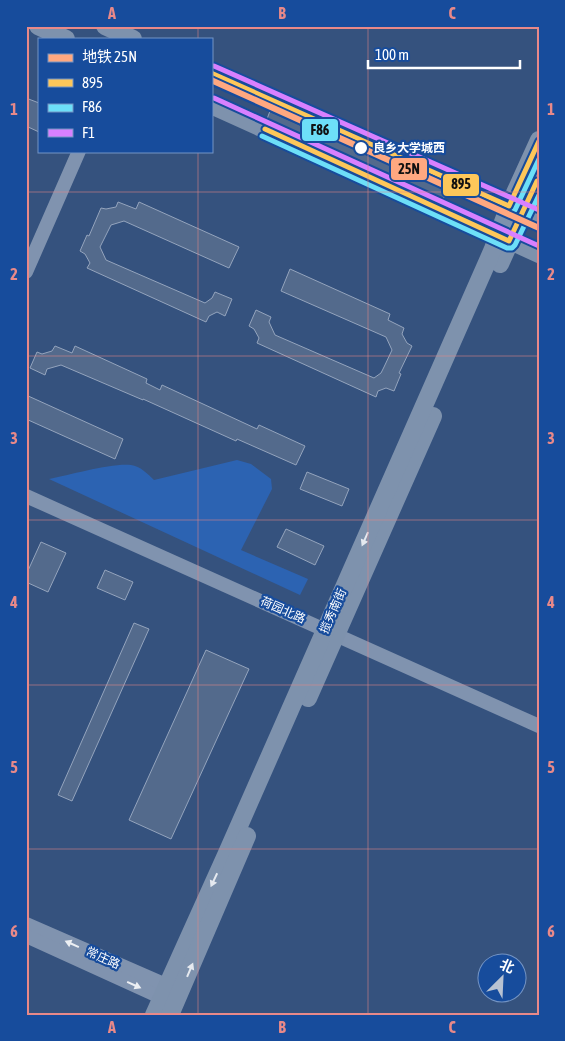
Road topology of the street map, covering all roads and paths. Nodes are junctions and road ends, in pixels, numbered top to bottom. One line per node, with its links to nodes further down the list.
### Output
1 (38, 26): 3 (main road)
2 (105, 26): 4 (main road)
3 (64, 38)
4 (131, 38)
5 (212, 73): 10 (main road)
6 (212, 105): 11 (main road)
7 (539, 140): 10 (main road)
8 (79, 152): 13 (street)
9 (539, 178): 10 (main road)
10 (524, 212): 11 (main road, 揽秀南街)
11 (503, 238): 12 (main road); 15 (main road, 揽秀南街)
12 (539, 254)
13 (26, 272)
14 (26, 496): 15 (street, 荷园北路)
15 (331, 632): 16 (street, 荷园北路); 19 (main road, 揽秀南街)
16 (539, 726)
17 (26, 924): 19 (street, 常庄路, one-way to 17)
18 (26, 936): 19 (street, 常庄路, one-way to 19)
19 (171, 999): 20 (main road, 揽秀南街)
20 (154, 1015)

